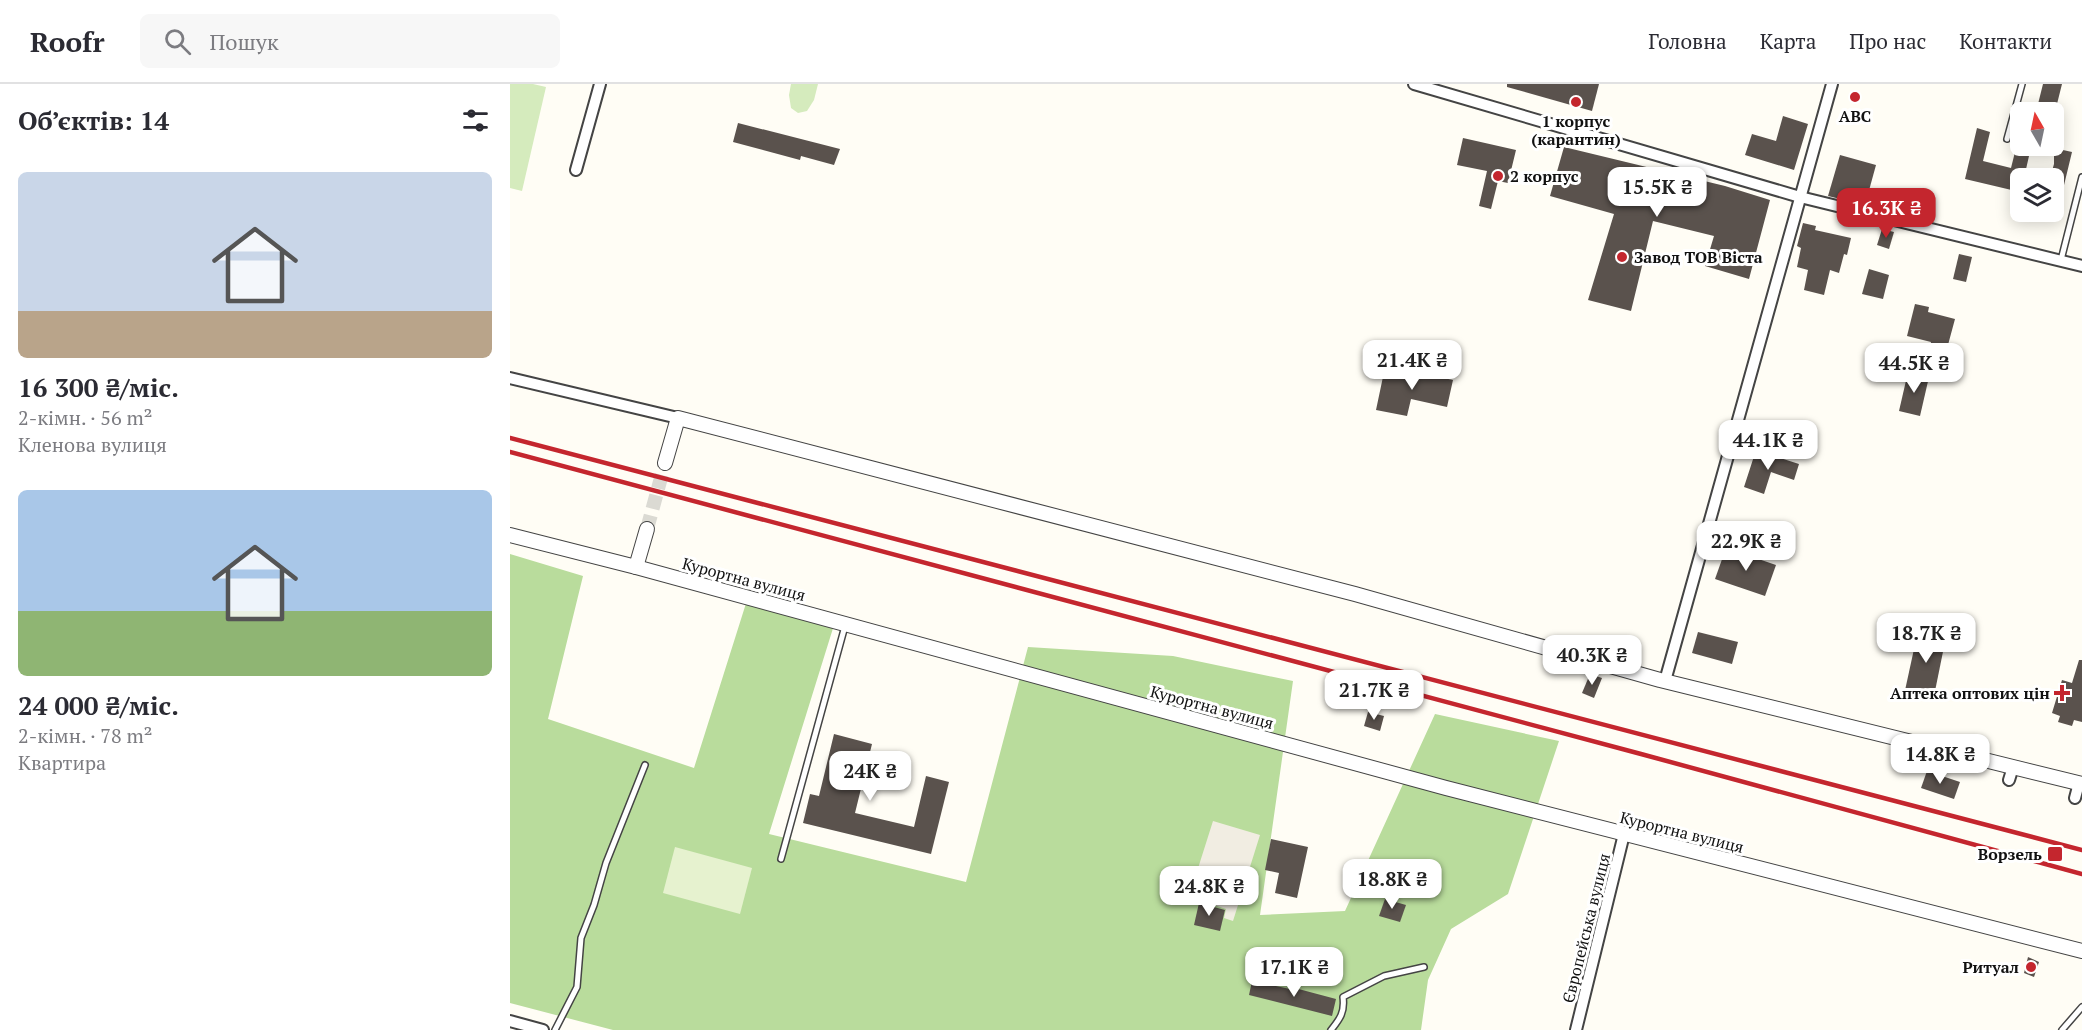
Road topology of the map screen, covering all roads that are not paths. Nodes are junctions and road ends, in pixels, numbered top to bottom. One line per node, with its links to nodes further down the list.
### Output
1 (600, 84): 6 (street)
2 (1414, 84): 8 (street)
3 (1832, 84): 8 (street)
4 (2022, 84): 5 (lane)
5 (2007, 139)
6 (576, 170)
7 (2082, 177): 9 (lane)
8 (1800, 197): 9 (street); 18 (street)
9 (2061, 260): 10 (street)
10 (2082, 266)
11 (510, 378): 12 (street)
12 (678, 418): 13 (street); 18 (street)
13 (666, 463)
14 (647, 529): 16 (street)
15 (510, 535): 16 (street, Курортна вулиця)
16 (636, 567): 17 (street, Курортна вулиця)
17 (846, 624): 22 (street, Курортна вулиця); 23 (lane)
18 (1665, 681): 20 (street)
19 (645, 765): 29 (lane)
20 (2081, 783): 21 (street)
21 (2075, 798)
22 (1624, 834): 24 (street, Курортна вулиця); 31 (street, Європейська вулиця)
23 (781, 859)
24 (2082, 951)
25 (1424, 967): 30 (lane)
26 (2082, 1007): 32 (lane)
27 (510, 1022): 28 (street)
28 (543, 1030)
29 (555, 1030)
30 (1331, 1030)
31 (1576, 1030)
32 (2062, 1030)

